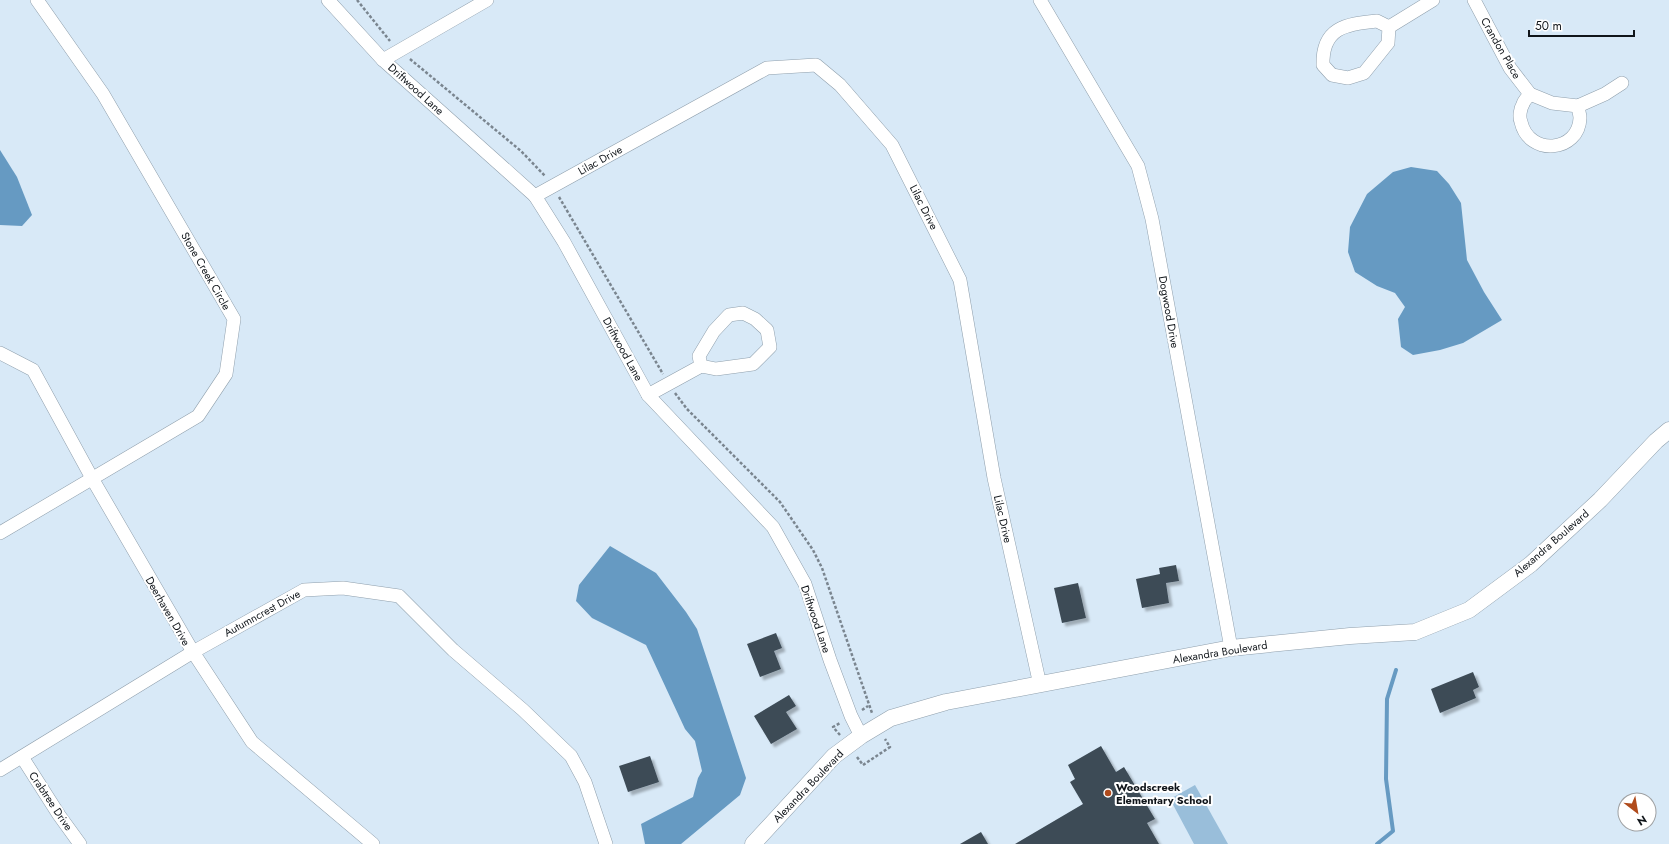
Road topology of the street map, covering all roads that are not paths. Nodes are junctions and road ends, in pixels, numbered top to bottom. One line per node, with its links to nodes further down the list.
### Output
1 (38, 0): 17 (street, Stone Creek Circle)
2 (328, 0): 8 (street, Driftwood Lane)
3 (487, 0): 8 (street)
4 (1040, 0): 19 (street, Dogwood Drive)
5 (1433, 0): 7 (street)
6 (1474, 0): 10 (street, Crandon Place)
7 (1389, 27): 7 (street)
8 (383, 60): 12 (street, Driftwood Lane)
9 (1622, 83): 11 (street)
10 (1530, 94): 11 (street); 11 (street)
11 (1578, 106)
12 (535, 196): 15 (street, Driftwood Lane); 21 (street, Lilac Drive)
13 (0, 353): 17 (street, Deerhaven Drive)
14 (701, 366): 14 (street); 15 (street)
15 (648, 395): 22 (street, Driftwood Lane)
16 (1669, 430): 19 (street, Alexandra Boulevard)
17 (92, 480): 18 (street, Stone Creek Circle); 20 (street, Deerhaven Drive)
18 (0, 533)
19 (1231, 648): 21 (street, Alexandra Boulevard)
20 (193, 652): 23 (street, Autumncrest Drive); 26 (street, Deerhaven Drive); 27 (street, Autumncrest Drive)
21 (1040, 685): 22 (street, Alexandra Boulevard)
22 (861, 736): 28 (street, Alexandra Boulevard)
23 (22, 757): 24 (street, Autumncrest Drive); 25 (street, Crabtree Drive)
24 (0, 770)
25 (80, 844)
26 (373, 844)
27 (606, 844)
28 (753, 844)

